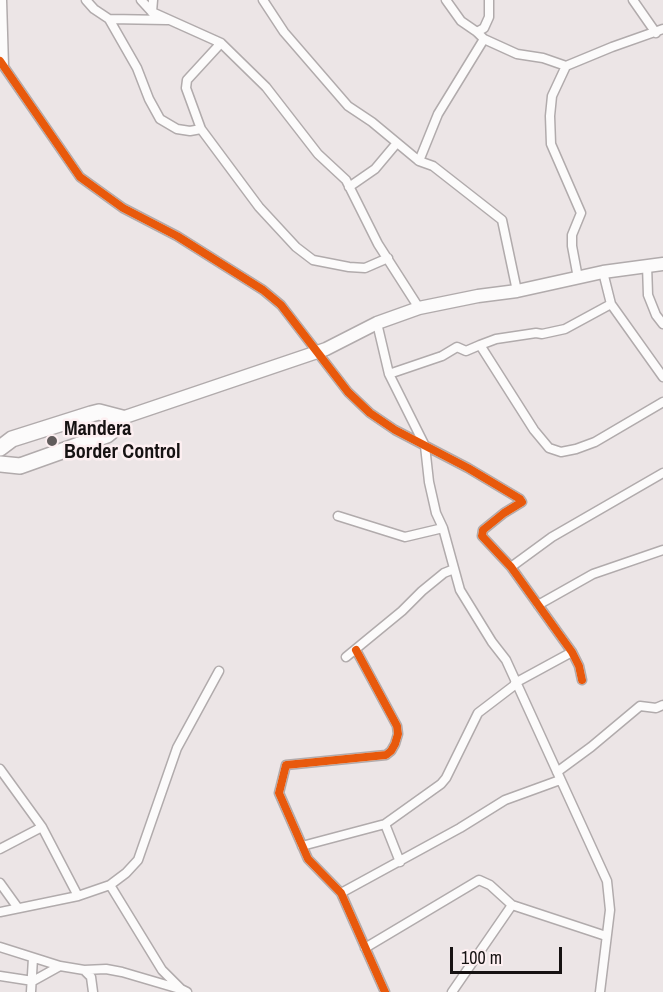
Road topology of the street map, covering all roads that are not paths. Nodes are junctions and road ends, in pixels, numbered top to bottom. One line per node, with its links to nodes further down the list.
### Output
1 (2, 0): 15 (street)
2 (86, 0): 10 (street)
3 (141, 0): 9 (street)
4 (153, 0): 9 (street)
5 (263, 0): 18 (street)
6 (446, 0): 13 (street)
7 (489, 0): 13 (street)
8 (633, 0): 12 (street)
9 (152, 12): 11 (street)
10 (109, 19): 11 (street); 17 (street)
11 (171, 20): 14 (street)
12 (660, 31): 16 (street)
13 (481, 36): 16 (street); 19 (street)
14 (221, 43): 17 (street); 20 (street)
15 (2, 64): 32 (street)
16 (566, 66): 25 (street)
17 (201, 129): 21 (street)
18 (396, 144): 19 (street); 20 (street)
19 (419, 161): 26 (street)
20 (350, 187): 21 (street)
21 (388, 258): 28 (street)
22 (663, 264): 23 (main road)
23 (647, 265): 24 (main road); 30 (street)
24 (603, 272): 25 (main road); 27 (street)
25 (578, 278): 26 (main road)
26 (517, 291): 28 (main road)
27 (611, 304): 31 (street); 34 (street)
28 (419, 308): 29 (main road)
29 (377, 323): 32 (main road); 33 (street)
30 (663, 324)
31 (480, 345): 33 (street); 35 (street)
32 (316, 353): 36 (main road); 37 (street)
33 (388, 374): 37 (street)
34 (663, 377)
35 (663, 402)
36 (122, 418): 38 (highway); 39 (highway)
37 (425, 446): 42 (street); 44 (street)
38 (0, 448)
39 (0, 464)
40 (663, 473): 44 (street)
41 (338, 516): 42 (street)
42 (443, 528): 45 (street)
43 (663, 550): 46 (street)
44 (511, 567): 46 (street)
45 (454, 569): 47 (street); 52 (street)
46 (538, 605): 48 (street)
47 (356, 650): 49 (street); 58 (street)
48 (572, 652): 51 (street); 52 (street)
49 (346, 657)
50 (219, 671): 62 (street)
51 (582, 680)
52 (515, 684): 55 (street); 56 (street)
53 (663, 705): 55 (street)
54 (0, 769): 57 (street)
55 (559, 776): 60 (street); 68 (street)
56 (385, 824): 58 (street); 60 (street)
57 (42, 827): 59 (street); 64 (street)
58 (302, 846): 63 (street)
59 (0, 849)
60 (400, 862): 63 (street)
61 (0, 883): 66 (street)
62 (110, 885): 64 (street); 76 (street)
63 (340, 893): 70 (street)
64 (78, 896): 66 (street)
65 (512, 905): 68 (street); 70 (street); 80 (street)
66 (18, 908): 67 (street)
67 (0, 912)
68 (606, 936): 81 (street)
69 (0, 948): 71 (street)
70 (365, 948): 79 (street)
71 (33, 958): 72 (street); 75 (street)
72 (60, 966): 73 (street); 75 (street)
73 (84, 970): 76 (street); 78 (street)
74 (0, 976): 75 (street)
75 (33, 981): 77 (street)
76 (184, 991)
77 (31, 992)
78 (93, 992)
79 (385, 992)
80 (452, 992)
81 (600, 992)

